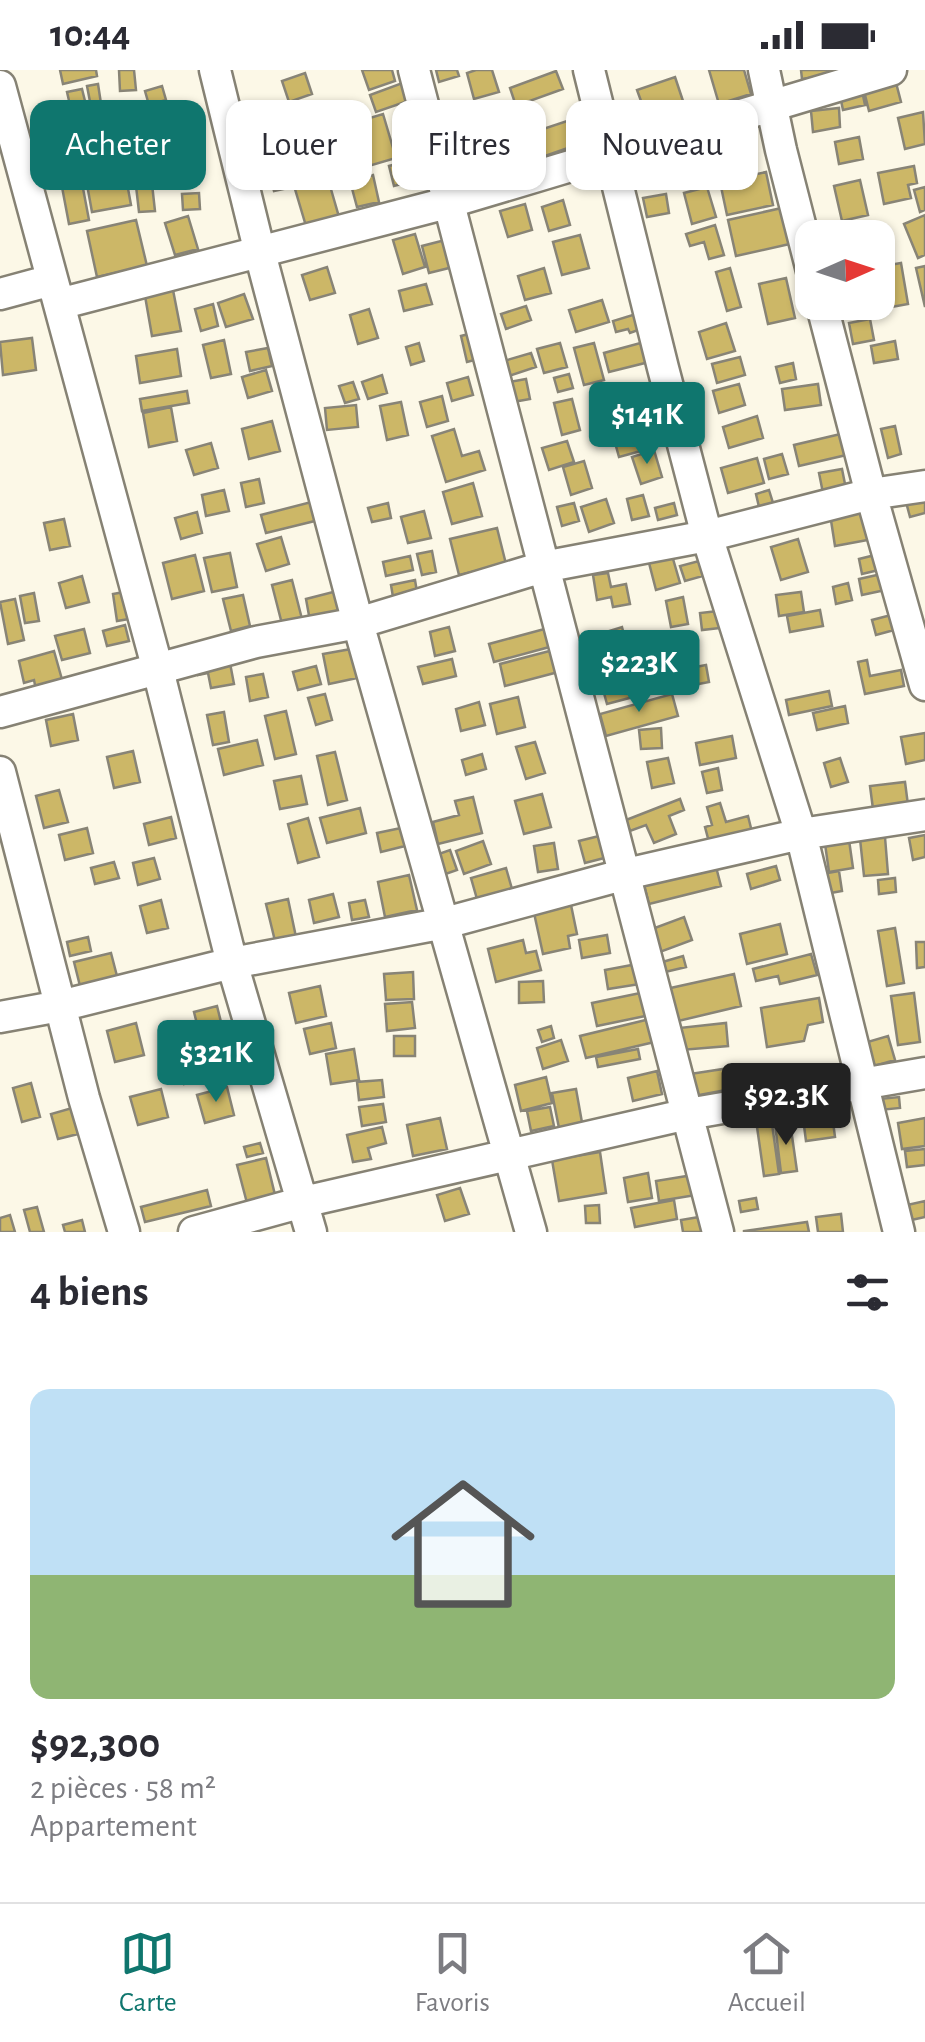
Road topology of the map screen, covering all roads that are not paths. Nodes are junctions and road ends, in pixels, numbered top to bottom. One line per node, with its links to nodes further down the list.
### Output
1 (215, 70): 14 (street)
2 (414, 70): 12 (street)
3 (589, 70): 7 (street)
4 (764, 70): 8 (street)
5 (891, 70): 8 (street)
6 (0, 86): 15 (street)
7 (597, 100)
8 (772, 106): 9 (street); 13 (street)
9 (758, 110)
10 (566, 168): 12 (street)
11 (619, 190): 20 (street)
12 (448, 203): 14 (street); 21 (street)
13 (799, 220)
14 (260, 253): 15 (street); 22 (street)
15 (56, 292): 16 (street); 23 (street)
16 (0, 294)
17 (826, 320): 19 (street)
18 (925, 486): 19 (street)
19 (871, 494): 20 (street); 24 (street)
20 (707, 536): 21 (street); 28 (street)
21 (543, 567): 22 (street); 29 (street)
22 (358, 623): 23 (street); 30 (street)
23 (158, 670): 25 (street); 31 (street)
24 (925, 685)
25 (0, 712)
26 (0, 772): 32 (street)
27 (925, 814): 28 (street)
28 (801, 834): 29 (street); 35 (street)
29 (626, 874): 30 (street); 36 (street)
30 (444, 924): 31 (street); 37 (street)
31 (232, 962): 32 (street); 38 (street)
32 (60, 1006): 33 (street); 39 (street)
33 (0, 1017)
34 (925, 1073): 35 (street)
35 (861, 1082): 36 (street); 44 (street)
36 (688, 1114): 37 (street); 43 (street)
37 (510, 1156): 38 (street); 42 (street)
38 (303, 1202): 40 (street); 41 (street)
39 (124, 1232)
40 (194, 1232)
41 (311, 1232)
42 (530, 1232)
43 (718, 1232)
44 (899, 1232)

